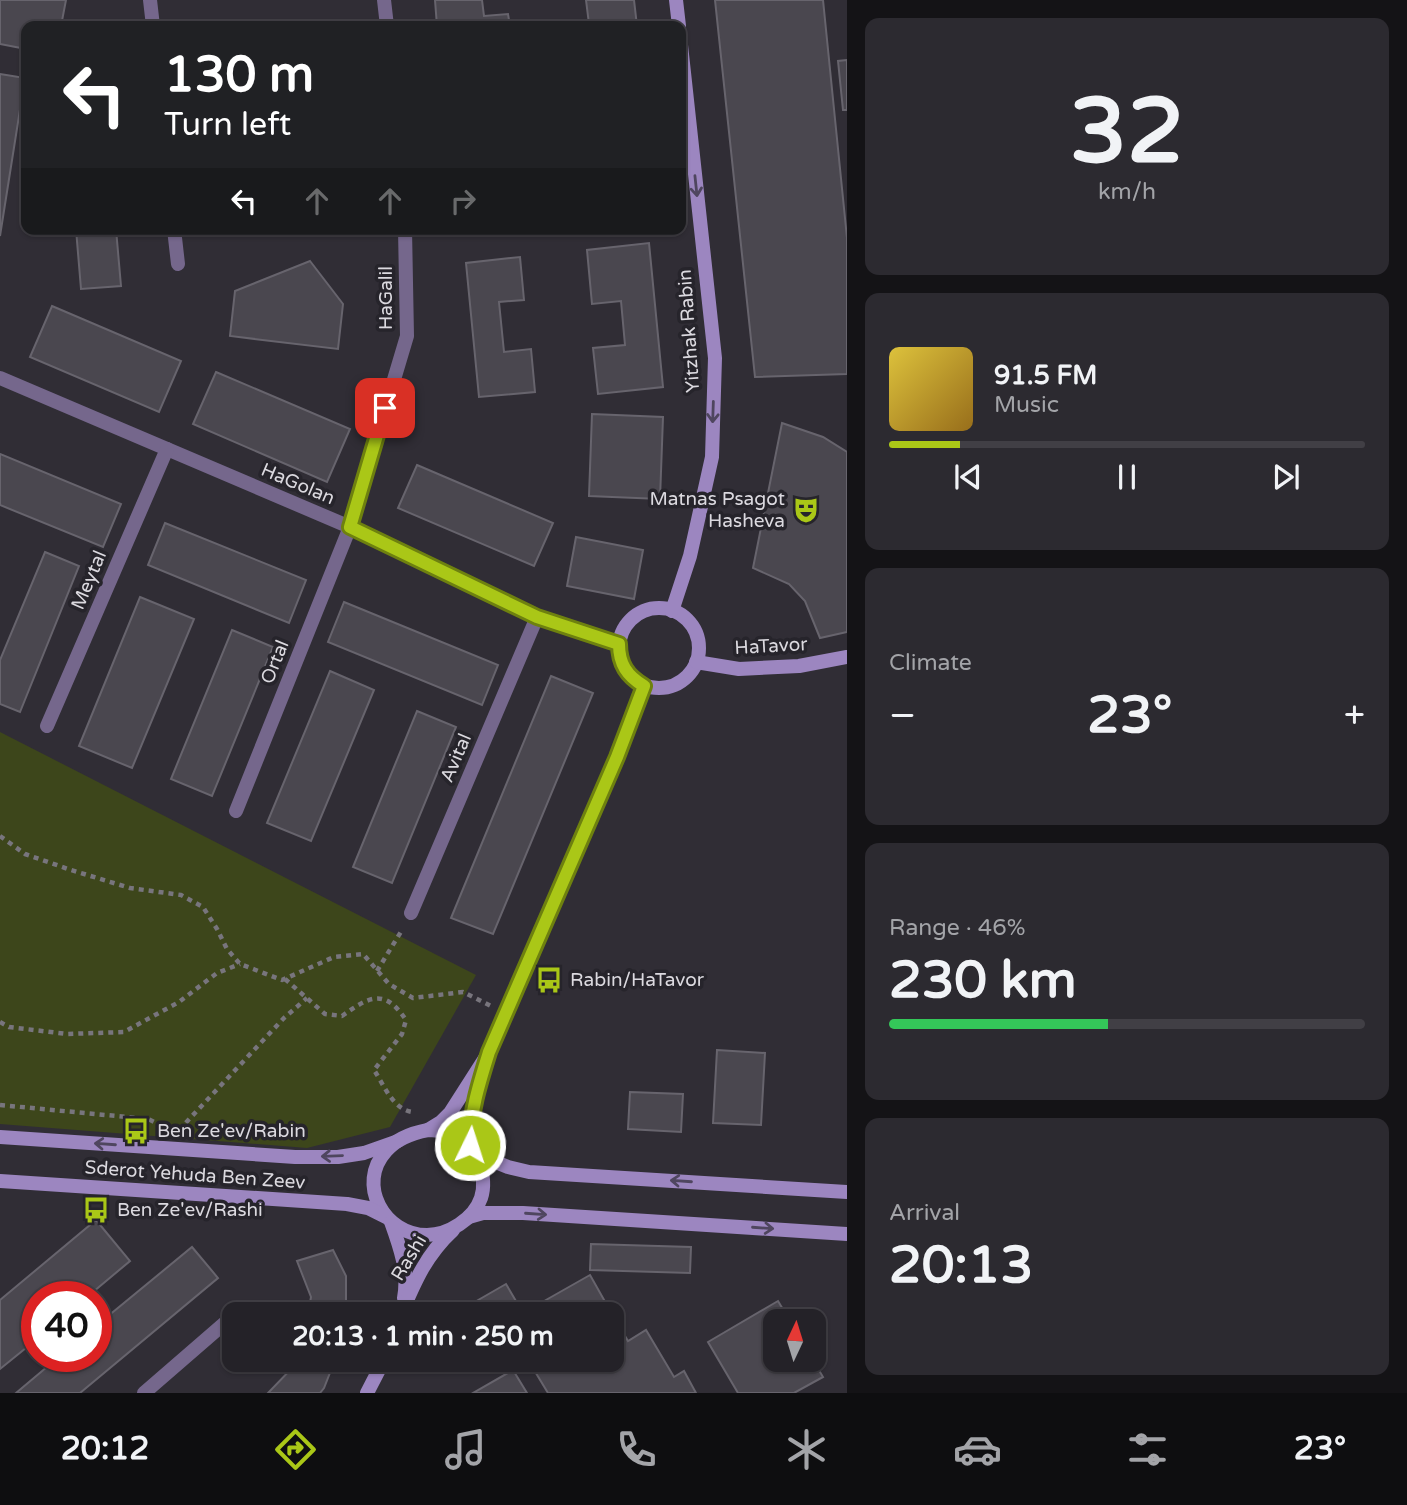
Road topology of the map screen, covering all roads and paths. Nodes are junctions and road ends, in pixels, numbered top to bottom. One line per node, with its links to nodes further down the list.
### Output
1 (150, 0): 4 (street)
2 (384, 0): 5 (street)
3 (676, 0): 6 (street)
4 (152, 21)
5 (386, 21)
6 (678, 21)
7 (686, 91): 14 (street, Yitzhak Rabin, one-way to 14)
8 (175, 235): 10 (street)
9 (405, 235): 13 (street, HaGalil)
10 (178, 264)
11 (0, 378): 12 (street, HaGolan)
12 (167, 449): 13 (street, HaGolan); 20 (street, Meytal)
13 (350, 527): 15 (street, HaGolan); 21 (street, Ortal)
14 (672, 611): 16 (street); 18 (street)
15 (537, 617): 16 (street, HaGolan); 23 (street, Avital)
16 (619, 644): 19 (street)
17 (847, 657): 18 (street, HaTavor)
18 (696, 663): 19 (street)
19 (644, 686): 28 (street)
20 (47, 726)
21 (236, 811)
22 (0, 836): 24 (path)
23 (411, 914): 25 (path)
24 (240, 964): 26 (path); 29 (path)
25 (377, 971): 26 (path); 28 (path)
26 (285, 979): 27 (path)
27 (307, 998): 31 (path); 32 (path)
28 (506, 1016): 30 (street)
29 (0, 1022)
30 (489, 1052): 32 (street); 36 (street)
31 (0, 1105)
32 (450, 1113): 33 (street)
33 (429, 1130): 35 (street); 36 (street)
34 (0, 1137): 35 (street, Sderot Yehuda Ben Zeev, one-way to 34)
35 (398, 1141): 39 (street)
36 (473, 1150): 38 (street, one-way to 36); 40 (street)
37 (0, 1181): 39 (street, Sderot Yehuda Ben Zeev)
38 (847, 1192)
39 (388, 1220): 40 (street); 42 (street, Rashi)
40 (463, 1222): 41 (street, one-way to 41); 43 (street, Rashi)
41 (847, 1234)
42 (403, 1302)
43 (407, 1302)
44 (222, 1326): 46 (street)
45 (378, 1372): 47 (street)
46 (144, 1393)
47 (367, 1393)

